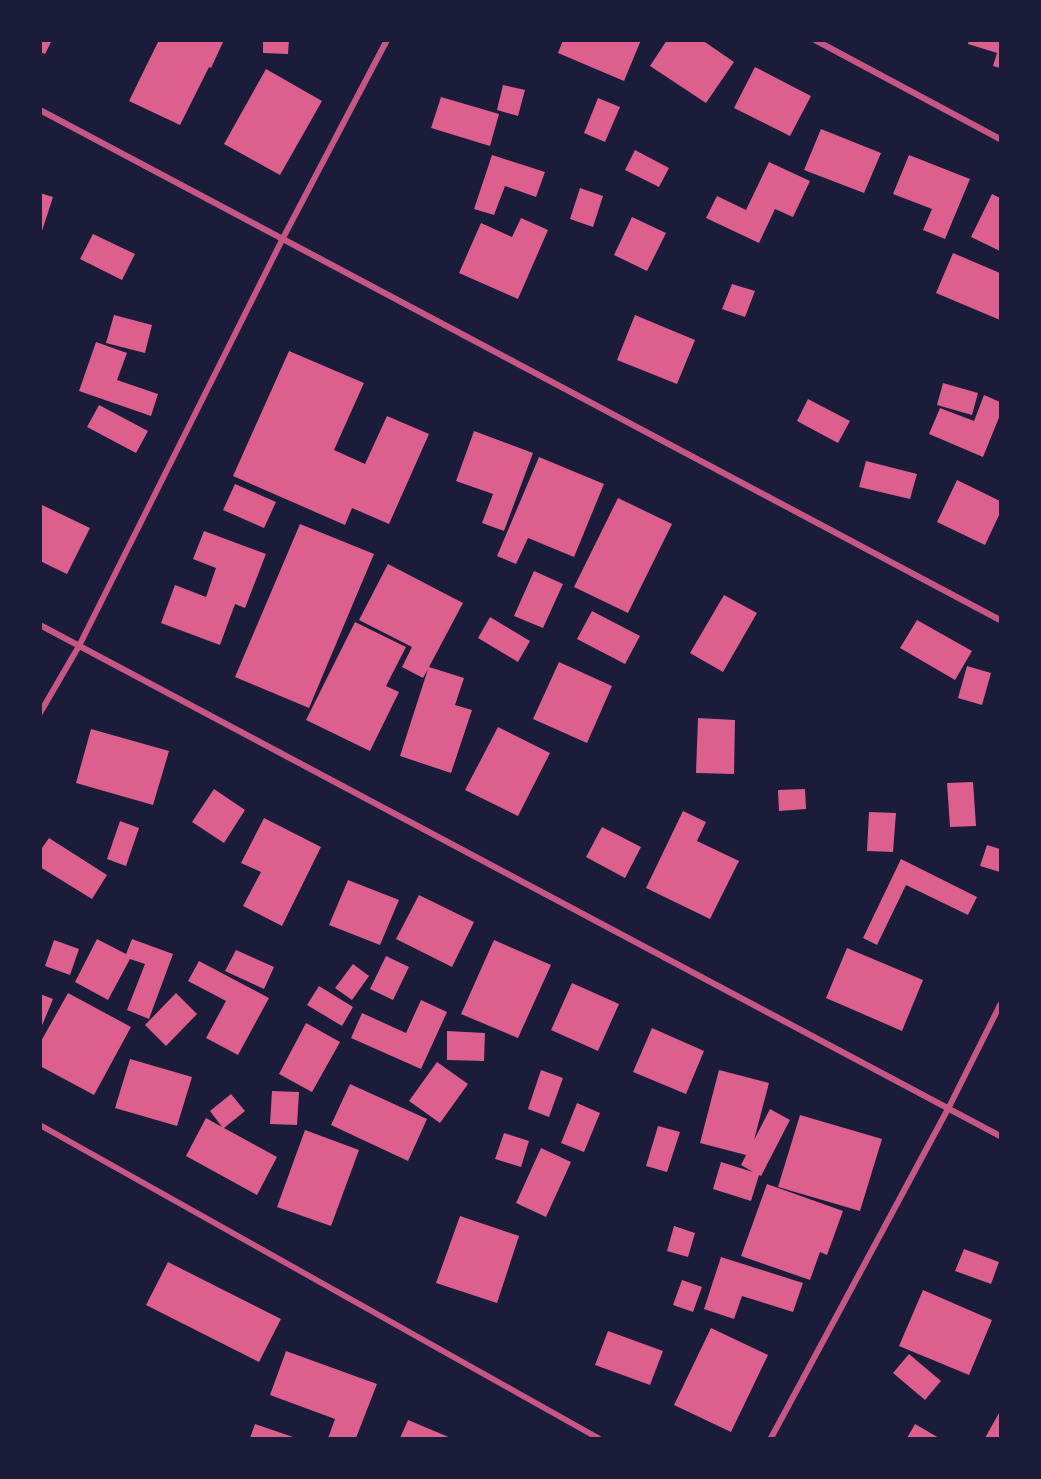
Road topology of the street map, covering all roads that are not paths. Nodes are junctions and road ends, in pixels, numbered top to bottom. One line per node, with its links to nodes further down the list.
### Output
1 (387, 40): 5 (street)
2 (815, 40): 4 (street)
3 (40, 110): 5 (street)
4 (1000, 139)
5 (283, 238): 6 (street); 8 (street)
6 (1000, 620)
7 (40, 625): 8 (street)
8 (79, 646): 9 (street); 11 (street)
9 (40, 713)
10 (1000, 1005): 11 (street)
11 (949, 1107): 13 (street); 15 (street)
12 (40, 1125): 14 (street)
13 (1000, 1136)
14 (598, 1438)
15 (771, 1438)

